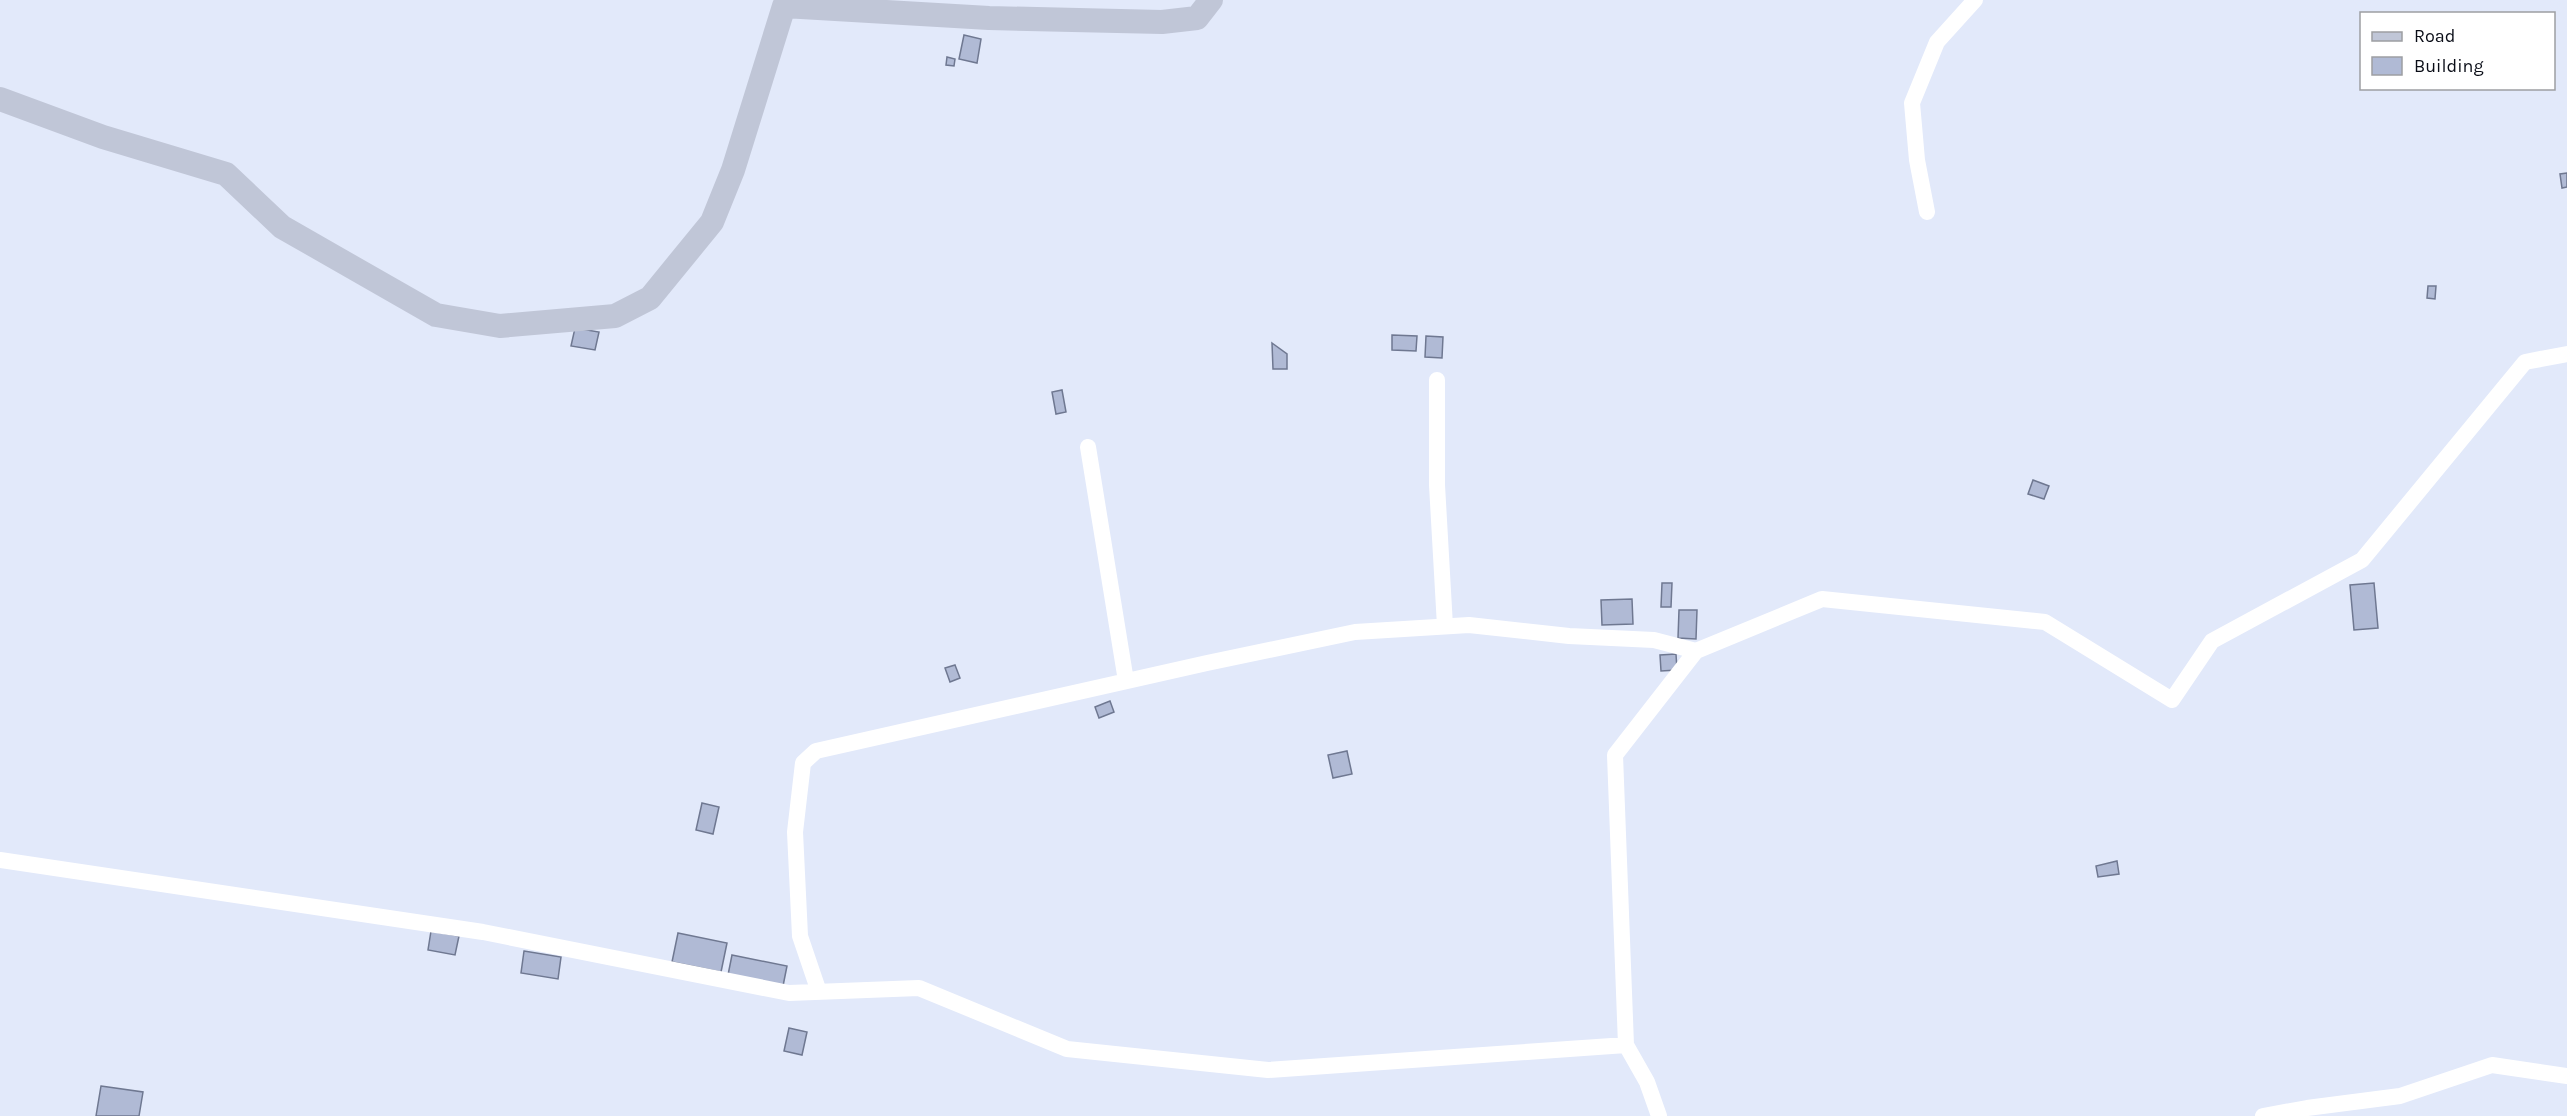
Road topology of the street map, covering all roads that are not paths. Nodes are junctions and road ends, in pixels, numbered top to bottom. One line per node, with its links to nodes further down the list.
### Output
1 (1211, 0): 3 (street)
2 (1975, 0): 4 (street)
3 (0, 99)
4 (1927, 212)
5 (2567, 354): 9 (street)
6 (1437, 380): 8 (street)
7 (1088, 447): 10 (street)
8 (1446, 626): 9 (street); 10 (street)
9 (1696, 651): 13 (street)
10 (1126, 681): 12 (street)
11 (0, 860): 12 (street)
12 (819, 992): 13 (street)
13 (1626, 1045): 15 (street)
14 (2567, 1076): 16 (street)
15 (1659, 1116)
16 (2263, 1116)

